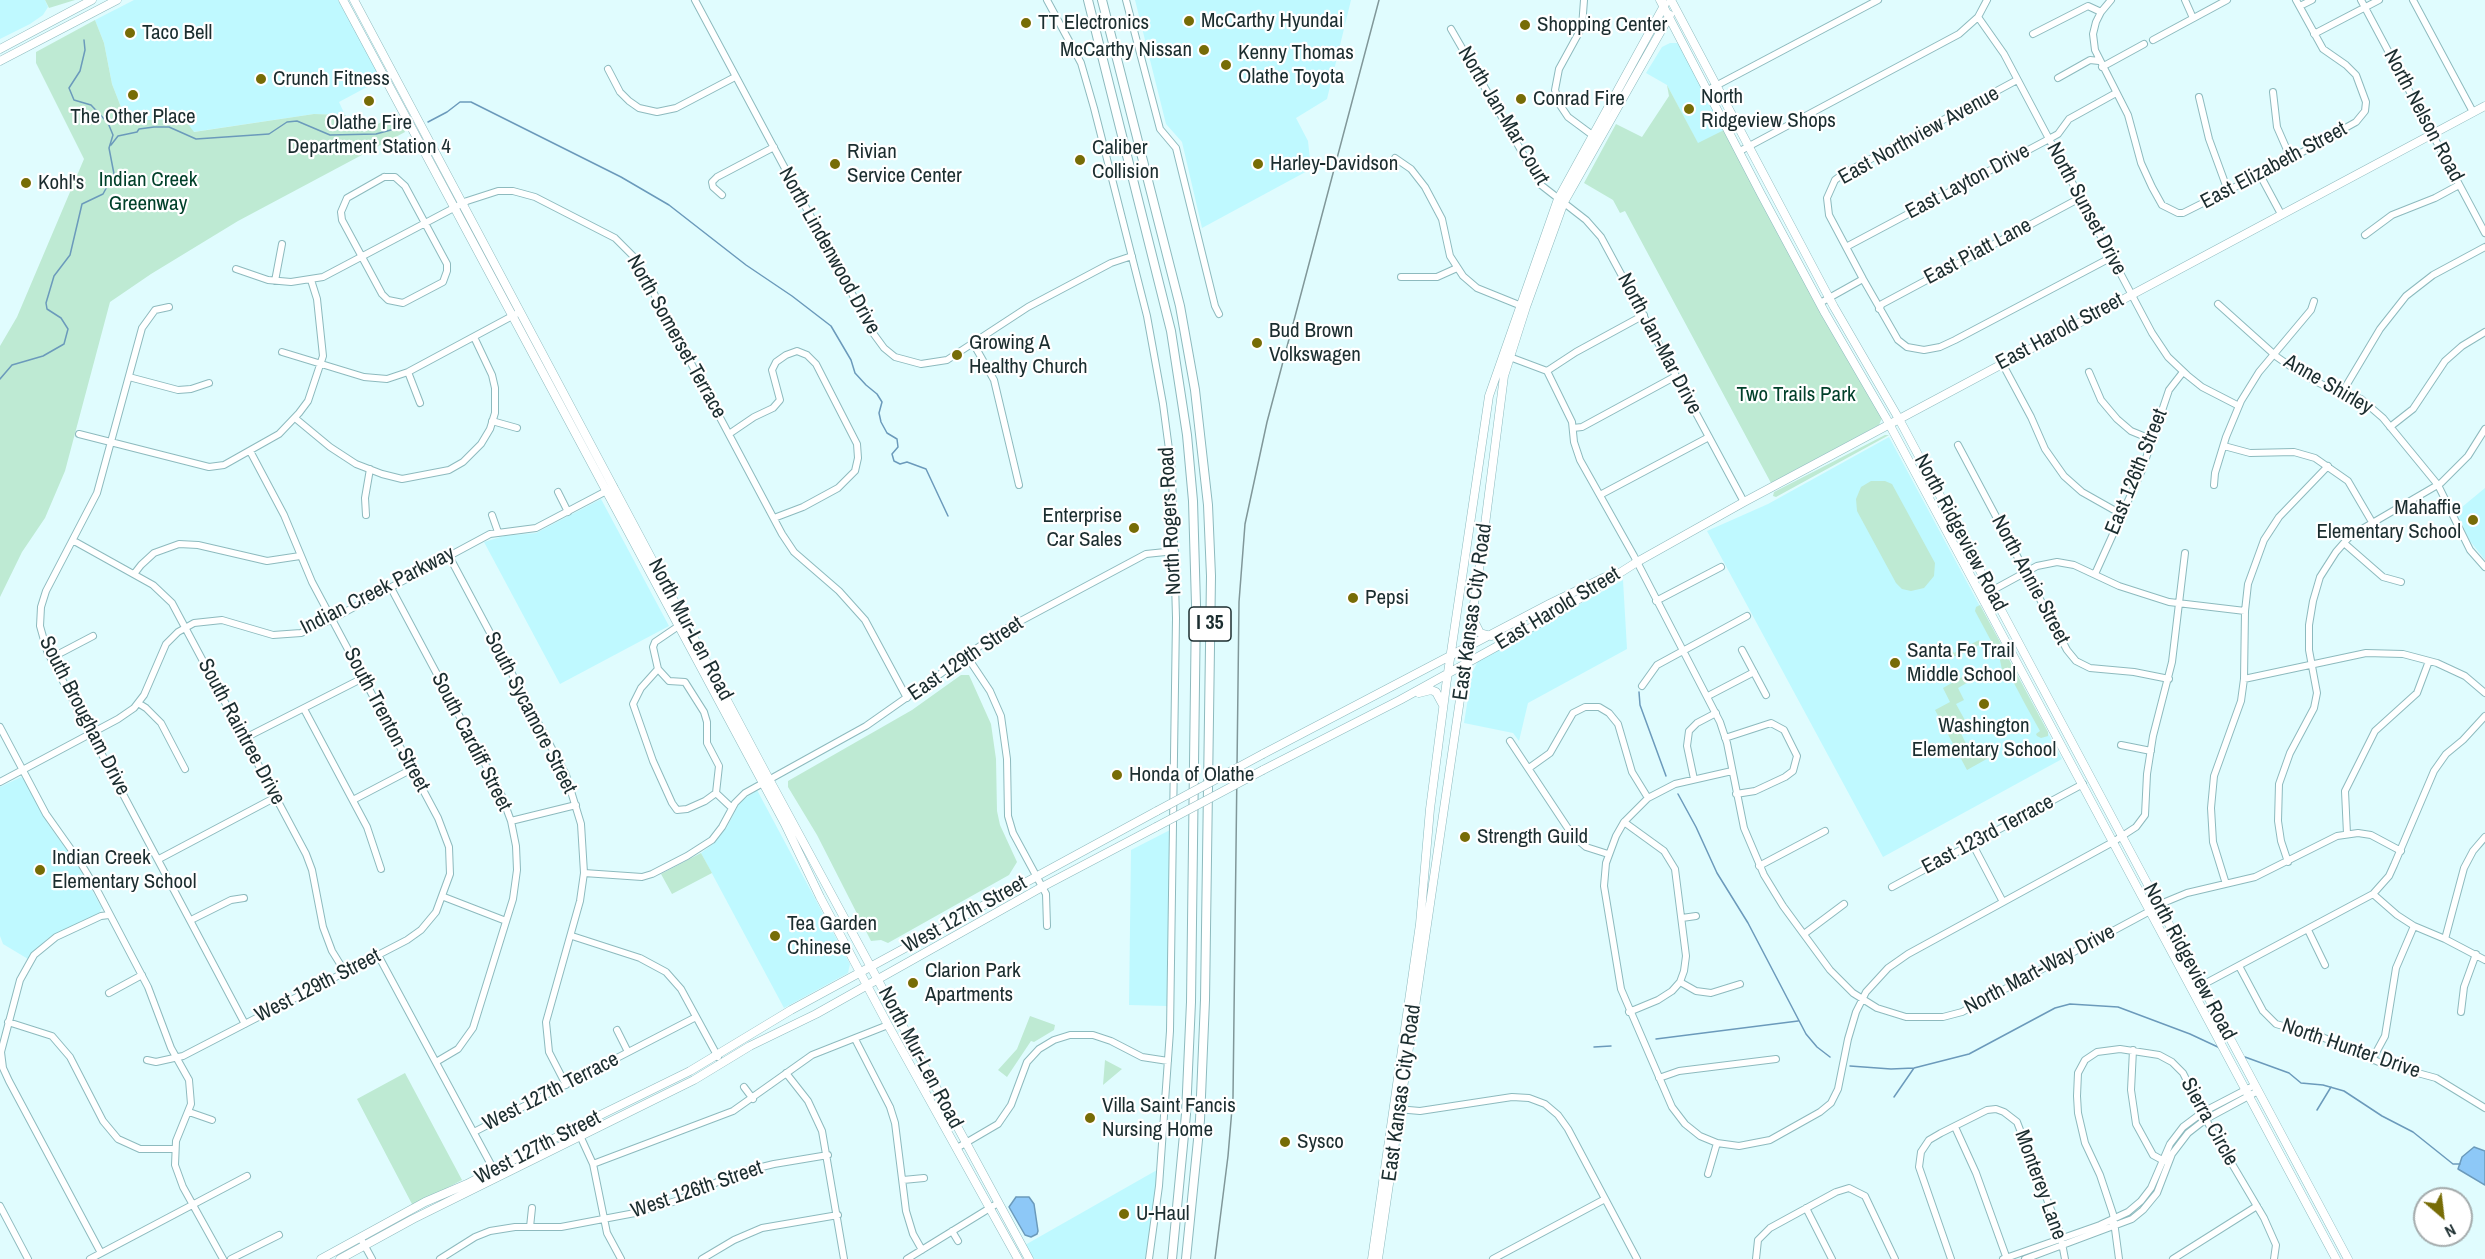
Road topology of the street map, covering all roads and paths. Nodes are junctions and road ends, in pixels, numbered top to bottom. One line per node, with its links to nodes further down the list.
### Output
1 (92, 0): 33 (main road)
2 (117, 0): 34 (main road)
3 (343, 0): 61 (main road, North Mur-Len Road)
4 (354, 0): 61 (main road, North Mur-Len Road)
5 (704, 0): 20 (street)
6 (1047, 0): 69 (street, North Rogers Road)
7 (1088, 0): 351 (highway, I 35)
8 (1102, 0): 352 (highway, I 35)
9 (1126, 0): 87 (street)
10 (1584, 0): 48 (street)
11 (1878, 0): 40 (street)
12 (1987, 0): 26 (street)
13 (2111, 0): 24 (street)
14 (2185, 0): 27 (street)
15 (2228, 0): 27 (street)
16 (2312, 0): 22 (street)
17 (2361, 0): 23 (street, North Nelson Road)
18 (2379, 0): 23 (street)
19 (2414, 0): 46 (street)
20 (696, 2): 37 (street, North Lindenwood Drive)
21 (1669, 2): 25 (main road, North Ridgeview Road); 40 (main road, North Ridgeview Road); 48 (main road, East Kansas City Road)
22 (2298, 3): 30 (street)
23 (2365, 7): 30 (street); 47 (street, North Nelson Road)
24 (2101, 12): 29 (street); 35 (street)
25 (1669, 17): 41 (main road, North Ridgeview Road); 48 (main road, East Kansas City Road)
26 (1978, 17): 39 (street, North Sunset Drive); 51 (street)
27 (2193, 18): 31 (street)
28 (1451, 29): 60 (street, North Jan-Mar Court)
29 (2033, 34)
30 (2314, 34): 54 (street, East Elizabeth Street)
31 (2153, 40)
32 (2144, 44): 35 (street)
33 (0, 48)
34 (0, 61)
35 (2101, 64): 38 (street); 43 (street)
36 (608, 69): 37 (street)
37 (735, 77): 50 (street, North Lindenwood Drive)
38 (2058, 78)
39 (2017, 80): 49 (street, North Sunset Drive); 67 (street, East Northview Avenue)
40 (1717, 86): 41 (street); 51 (main road, North Ridgeview Road)
41 (1708, 90): 52 (main road, North Ridgeview Road)
42 (2273, 92): 54 (street)
43 (2116, 93): 49 (street, East Layton Drive); 57 (street, East Elizabeth Street)
44 (2199, 97): 57 (street)
45 (2485, 106): 46 (main road, East Harold Street)
46 (2473, 112): 47 (main road, East Harold Street)
47 (2433, 133): 56 (street, North Nelson Road); 62 (main road, East Harold Street)
48 (1595, 137): 60 (main road, East Kansas City Road)
49 (2049, 139): 59 (street, North Sunset Drive); 67 (street, East Layton Drive)
50 (774, 147): 58 (street); 91 (street, North Lindenwood Drive)
51 (1749, 147): 52 (street); 79 (main road, North Ridgeview Road)
52 (1740, 151): 81 (main road, North Ridgeview Road)
53 (1395, 158): 72 (street)
54 (2290, 159): 55 (street, East Elizabeth Street)
55 (2260, 175): 57 (street, East Elizabeth Street); 62 (street)
56 (2459, 185): 64 (street, North Nelson Road); 65 (street)
57 (2228, 191)
58 (722, 195)
59 (2080, 198): 71 (street, North Sunset Drive); 85 (street, East Piatt Lane)
60 (1561, 200): 83 (main road, East Kansas City Road); 88 (street, North Jan-Mar Drive)
61 (458, 206): 63 (street, North Somerset Terrace); 86 (main road, North Mur-Len Road); 116 (street, North Somerset Terrace)
62 (2281, 214): 78 (main road, East Harold Street)
63 (426, 224): 70 (street, North Somerset Terrace); 70 (street); 70 (street)
64 (2485, 233)
65 (2365, 235)
66 (282, 244): 77 (street)
67 (1846, 247): 75 (street)
68 (2485, 247): 104 (street)
69 (1132, 256): 91 (street, North Lindenwood Drive); 142 (street, North Rogers Road)
70 (362, 257): 76 (street, North Somerset Terrace)
71 (2112, 257): 78 (street, North Sunset Drive); 85 (street)
72 (1457, 268): 74 (street); 83 (street)
73 (236, 269): 77 (street, North Somerset Terrace)
74 (1401, 277)
75 (1863, 279): 79 (street); 85 (street)
76 (311, 280): 77 (street, North Somerset Terrace); 96 (street)
77 (275, 281)
78 (2132, 294): 95 (main road, East Harold Street); 100 (street, North Sunset Drive)
79 (1829, 298): 81 (street); 108 (main road, North Ridgeview Road)
80 (2314, 300): 93 (street)
81 (1820, 303): 110 (main road, North Ridgeview Road)
82 (2218, 303): 93 (street, Anne Shirley)
83 (1523, 306): 94 (main road, East Kansas City Road)
84 (169, 307): 102 (street, South Brougham Drive)
85 (1879, 309)
86 (516, 314): 90 (street); 128 (main road, North Mur-Len Road); 129 (main road, North Mur-Len Road)
87 (1220, 314)
88 (1644, 315): 97 (street); 101 (street, North Jan-Mar Drive)
89 (2485, 332): 111 (street)
90 (474, 337): 98 (street); 109 (street)
91 (973, 343): 125 (street)
92 (282, 352): 96 (street)
93 (2274, 354): 104 (street, Anne Shirley); 106 (street)
94 (1506, 356): 97 (street); 160 (main road, East Kansas City Road); 171 (main road, East Kansas City Road)
95 (2002, 363): 108 (main road, East Harold Street); 134 (street)
96 (321, 364): 98 (street); 107 (street)
97 (1547, 371): 113 (street, North Mart-Way Drive)
98 (408, 372): 105 (street)
99 (2088, 372): 118 (street)
100 (2183, 372): 106 (street, North Sunset Drive); 118 (street, East 126th Street)
101 (1676, 376): 113 (street); 117 (street, North Jan-Mar Drive)
102 (129, 377): 103 (street); 119 (street, South Brougham Drive)
103 (209, 383)
104 (2343, 391): 111 (street, Anne Shirley)
105 (420, 403)
106 (2239, 406): 121 (street)
107 (295, 418): 122 (street); 124 (street)
108 (1899, 419): 110 (main road, East Harold Street); 154 (main road, North Ridgeview Road)
109 (492, 421): 112 (street); 124 (street)
110 (1890, 424): 132 (main road, East Harold Street); 155 (main road, North Ridgeview Road)
111 (2390, 427): 127 (street, Anne Shirley)
112 (517, 428)
113 (1573, 428): 131 (street, North Mart-Way Drive)
114 (2485, 429): 127 (street)
115 (79, 434): 119 (street)
116 (729, 434): 137 (street, North Somerset Terrace); 137 (street, North Somerset Terrace)
117 (1709, 437): 131 (street); 132 (street, North Jan-Mar Drive)
118 (2153, 440): 134 (street, East 126th Street)
119 (111, 443): 122 (street); 140 (street, South Brougham Drive)
120 (1958, 446): 149 (street, North Annie Street)
121 (2224, 446): 123 (street); 126 (street)
122 (250, 451): 144 (street, South Trenton Street)
123 (2328, 466): 138 (street); 158 (street)
124 (370, 469): 135 (street)
125 (1019, 485)
126 (2214, 485)
127 (2438, 485): 138 (street); 148 (street, Anne Shirley)
128 (614, 487): 129 (street, Indian Creek Parkway); 162 (main road, North Mur-Len Road)
129 (606, 491): 133 (street, Indian Creek Parkway); 162 (main road, North Mur-Len Road)
130 (558, 492): 133 (street)
131 (1600, 495): 146 (street, North Mart-Way Drive)
132 (1744, 502): 146 (main road, East Harold Street)
133 (568, 512): 139 (street, Indian Creek Parkway)
134 (2121, 514): 151 (street, East 126th Street)
135 (366, 515)
136 (492, 515): 139 (street)
137 (774, 518): 185 (street, North Somerset Terrace)
138 (2372, 522): 141 (street)
139 (498, 532): 145 (street, Indian Creek Parkway)
140 (74, 541): 150 (street, South Raintree Drive); 170 (street, South Brougham Drive)
141 (2344, 543): 152 (street); 174 (street)
142 (1175, 551): 169 (street, East 129th Street); 284 (street, North Rogers Road)
143 (2184, 553): 157 (street)
144 (300, 556): 150 (street); 161 (street, South Trenton Street)
145 (449, 556): 153 (street, Indian Creek Parkway); 213 (street, South Sycamore Street)
146 (1637, 562): 156 (street, North Mart-Way Drive); 165 (main road, East Harold Street); 173 (main road, East Harold Street)
147 (1721, 567): 156 (street)
148 (2485, 567)
149 (2026, 571): 151 (street); 154 (street); 179 (street, North Annie Street)
150 (134, 574): 163 (street, South Raintree Drive)
151 (2095, 574): 157 (street)
152 (2402, 582)
153 (391, 588): 161 (street, Indian Creek Parkway); 215 (street, South Cardiff Street)
154 (1990, 591): 155 (street); 219 (main road, North Ridgeview Road)
155 (1982, 596): 207 (main road, North Ridgeview Road)
156 (1656, 601): 167 (street, North Mart-Way Drive)
157 (2180, 603): 158 (street); 179 (street)
158 (2245, 610): 180 (street)
159 (1747, 616): 167 (street)
160 (1472, 618): 165 (main road); 166 (main road, East Kansas City Road)
161 (332, 619): 163 (street, Indian Creek Parkway); 178 (street, South Trenton Street)
162 (682, 624): 175 (street); 205 (main road, North Mur-Len Road)
163 (185, 628): 187 (street, Indian Creek Parkway); 194 (street, South Raintree Drive)
164 (93, 636): 170 (street)
165 (1492, 636): 166 (main road, East Harold Street)
166 (1468, 649): 171 (main road, East Harold Street); 173 (main road, East Kansas City Road)
167 (1683, 650): 181 (street); 184 (street, North Mart-Way Drive)
168 (1742, 650): 176 (street)
169 (966, 655): 185 (street, East 129th Street); 230 (street)
170 (51, 658): 193 (street, South Brougham Drive)
171 (1451, 658): 177 (main road, East Kansas City Road); 230 (main road, West 127th Street, bridge)
172 (2428, 661): 174 (street); 182 (street); 218 (street)
173 (1466, 664): 177 (main road, East Harold Street); 295 (main road, East Kansas City Road)
174 (2312, 664): 180 (street); 226 (street)
175 (658, 669): 208 (street); 208 (street)
176 (1754, 672): 183 (street); 184 (street)
177 (1448, 673): 186 (main road, West 127th Street); 188 (main road, East Kansas City Road)
178 (363, 678): 189 (street); 201 (street, South Trenton Street)
179 (2169, 679): 198 (street)
180 (2244, 679): 231 (street)
181 (1642, 686)
182 (2485, 693)
183 (1766, 695)
184 (1708, 696): 190 (street, North Mart-Way Drive)
185 (907, 698): 205 (street, East 129th Street)
186 (1400, 700): 188 (main road); 232 (main road, West 127th Street, bridge)
187 (138, 703): 193 (street, Indian Creek Parkway); 200 (street)
188 (1444, 707): 295 (main road, East Kansas City Road)
189 (304, 709): 194 (street); 212 (street)
190 (1716, 713): 195 (street, North Mart-Way Drive); 204 (street)
191 (2485, 716): 223 (street)
192 (0, 727): 202 (street)
193 (91, 733): 202 (street, Indian Creek Parkway); 225 (street, South Brougham Drive)
194 (244, 738): 210 (street, South Raintree Drive)
195 (1725, 738): 203 (street, North Mart-Way Drive); 209 (street)
196 (1510, 741): 199 (street)
197 (2121, 746): 198 (street)
198 (2151, 751): 219 (street)
199 (1528, 768): 211 (street); 224 (street)
200 (185, 769)
201 (412, 769): 212 (street); 235 (street, South Trenton Street)
202 (22, 770): 206 (street, Indian Creek Parkway); 241 (street)
203 (1732, 771): 204 (street); 209 (street, North Mart-Way Drive)
204 (1694, 779): 211 (street)
205 (766, 781): 214 (street); 257 (main road, North Mur-Len Road); 259 (main road, North Mur-Len Road)
206 (0, 782)
207 (2083, 784): 221 (main road, North Ridgeview Road); 222 (street, East 123rd Terrace)
208 (716, 793): 214 (street)
209 (1736, 795): 227 (street, North Mart-Way Drive)
210 (276, 797): 225 (street); 258 (street, South Raintree Drive)
211 (1648, 798): 216 (street)
212 (353, 800): 228 (street)
213 (576, 805): 215 (street); 229 (street, South Sycamore Street)
214 (732, 808): 229 (street)
215 (511, 821): 245 (street, South Cardiff Street)
216 (1624, 822): 224 (street); 243 (street)
217 (1825, 831): 227 (street)
218 (2348, 834): 223 (street); 226 (street)
219 (2122, 837): 221 (street); 239 (main road, North Ridgeview Road)
220 (2485, 837): 251 (street)
221 (2113, 842): 237 (street); 240 (main road, North Ridgeview Road)
222 (1972, 843): 233 (street, East 123rd Terrace); 237 (street)
223 (2401, 851): 234 (street)
224 (1608, 854): 269 (street)
225 (159, 860): 244 (street, South Brougham Drive)
226 (2288, 862): 231 (street)
227 (1760, 866): 249 (street, North Mart-Way Drive)
228 (381, 869)
229 (584, 873): 250 (street, South Sycamore Street)
230 (1035, 875): 232 (street); 257 (main road, West 127th Street)
231 (2226, 884): 239 (street)
232 (1042, 887): 246 (street); 261 (main road, West 127th Street)
233 (1892, 887)
234 (2373, 894): 247 (street); 248 (street)
235 (444, 897): 245 (street); 253 (street, West 129th Street)
236 (244, 898): 244 (street)
237 (2003, 902): 268 (street)
238 (1844, 904): 249 (street)
239 (2158, 905): 265 (main road, North Ridgeview Road)
240 (2150, 911): 266 (main road, North Ridgeview Road); 268 (street, North Mart-Way Drive)
241 (109, 915): 260 (street); 272 (street)
242 (1696, 916): 243 (street)
243 (1682, 918): 262 (street)
244 (191, 920): 273 (street, South Brougham Drive)
245 (506, 921): 285 (street, South Cardiff Street)
246 (1047, 926)
247 (2414, 926): 251 (street); 283 (street)
248 (2308, 930): 255 (street); 256 (street)
249 (1804, 934): 268 (street, North Mart-Way Drive)
250 (572, 936): 271 (street); 289 (street, South Sycamore Street)
251 (2445, 939): 252 (street)
252 (2476, 954): 254 (street); 270 (street)
253 (378, 955): 258 (street, West 129th Street); 285 (street)
254 (2485, 960)
255 (2325, 965)
256 (2239, 966): 265 (street); 283 (street, North Hunter Drive)
257 (871, 968): 259 (main road, West 127th Street); 261 (main road, North Mur-Len Road)
258 (345, 972): 273 (street, West 129th Street)
259 (861, 973): 264 (main road, North Mur-Len Road); 279 (main road, West 127th Street)
260 (142, 975): 267 (street); 280 (street)
261 (878, 980): 264 (main road, West 127th Street); 303 (main road, North Mur-Len Road)
262 (1680, 982): 263 (street); 269 (street)
263 (1740, 984)
264 (867, 986): 274 (main road, North Mur-Len Road); 286 (main road, West 127th Street)
265 (2201, 986): 266 (street); 291 (main road, North Ridgeview Road)
266 (2193, 990): 292 (main road, North Ridgeview Road)
267 (109, 993)
268 (1862, 999): 304 (street)
269 (1629, 1012): 288 (street)
270 (2461, 1012)
271 (696, 1017): 278 (street, West 127th Terrace); 279 (street)
272 (8, 1022): 306 (street); 334 (street)
273 (245, 1024): 280 (street, West 129th Street)
274 (888, 1025): 276 (street); 305 (main road, North Mur-Len Road)
275 (617, 1030): 278 (street, West 127th Terrace)
276 (855, 1039): 287 (street); 315 (street)
277 (2133, 1050): 297 (street, Sierra Circle); 308 (street); 326 (street, Sierra Circle)
278 (628, 1052): 289 (street, West 127th Terrace)
279 (717, 1055): 286 (street); 299 (main road, West 127th Street)
280 (177, 1058): 282 (street); 296 (street)
281 (1776, 1059): 288 (street)
282 (147, 1060)
283 (2372, 1060): 294 (street, North Hunter Drive)
284 (1168, 1061): 303 (street); 350 (street, North Rogers Road)
285 (436, 1062): 301 (street)
286 (721, 1063): 302 (main road, West 127th Street)
287 (786, 1073): 293 (street); 307 (street)
288 (1659, 1078): 304 (street)
289 (566, 1085): 301 (street, West 127th Terrace)
290 (744, 1087): 293 (street)
291 (2256, 1088): 292 (street); 368 (main road, North Ridgeview Road)
292 (2248, 1093): 297 (street); 367 (main road, North Ridgeview Road)
293 (753, 1099): 309 (street)
294 (2485, 1108)
295 (1397, 1109): 316 (street); 353 (main road, East Kansas City Road); 354 (main road, East Kansas City Road)
296 (189, 1112): 298 (street); 306 (street)
297 (2204, 1116): 308 (street); 320 (street, Sierra Circle)
298 (212, 1120)
299 (576, 1127): 302 (street); 310 (main road, West 127th Street)
300 (1954, 1127): 332 (street, Monterey Lane); 360 (street, Monterey Lane); 361 (street)
301 (474, 1132): 310 (street)
302 (581, 1135): 309 (street); 313 (main road, West 127th Street)
303 (965, 1143): 305 (street); 317 (main road, North Mur-Len Road)
304 (1717, 1143): 311 (street)
305 (957, 1148): 322 (main road, North Mur-Len Road)
306 (175, 1149): 318 (street)
307 (828, 1155): 324 (street); 325 (street, West 126th Street)
308 (2166, 1162): 326 (street)
309 (593, 1164): 325 (street)
310 (494, 1170): 313 (street); 331 (main road, West 127th Street)
311 (1708, 1174)
312 (248, 1176): 318 (street)
313 (498, 1178): 331 (main road, West 127th Street)
314 (924, 1178): 315 (street)
315 (903, 1180): 333 (street)
316 (1605, 1199): 355 (street); 356 (street)
317 (998, 1203): 322 (street); 349 (main road, North Mur-Len Road)
318 (193, 1205): 334 (street); 338 (street)
319 (0, 1206): 336 (street)
320 (2257, 1206): 365 (street); 366 (street, Sierra Circle)
321 (532, 1208): 327 (street)
322 (989, 1208): 328 (street); 348 (main road, North Mur-Len Road)
323 (1806, 1208): 357 (street); 358 (street); 359 (street)
324 (838, 1215): 345 (street); 346 (street)
325 (604, 1219): 327 (street, West 126th Street); 344 (street)
326 (2114, 1223): 332 (street); 364 (street, Sierra Circle)
327 (531, 1227): 335 (street, West 126th Street)
328 (952, 1231): 330 (street); 333 (street)
329 (279, 1235): 339 (street)
330 (958, 1241)
331 (363, 1242): 340 (main road, West 127th Street); 341 (main road, West 127th Street); 342 (street)
332 (2062, 1242): 361 (street); 362 (street); 363 (street, Monterey Lane)
333 (922, 1250): 347 (street)
334 (101, 1253): 337 (street)
335 (448, 1257): 343 (street, West 126th Street)
336 (28, 1259)
337 (90, 1259)
338 (223, 1259)
339 (231, 1259)
340 (321, 1259)
341 (340, 1259)
342 (372, 1259)
343 (440, 1259)
344 (621, 1259)
345 (702, 1259)
346 (844, 1259)
347 (907, 1259)
348 (1018, 1259)
349 (1029, 1259)
350 (1149, 1259)
351 (1172, 1259)
352 (1186, 1259)
353 (1372, 1259)
354 (1378, 1259)
355 (1494, 1259)
356 (1637, 1259)
357 (1756, 1259)
358 (1832, 1259)
359 (1895, 1259)
360 (1951, 1259)
361 (2005, 1259)
362 (2025, 1259)
363 (2065, 1259)
364 (2119, 1259)
365 (2174, 1259)
366 (2274, 1259)
367 (2336, 1259)
368 (2348, 1259)

